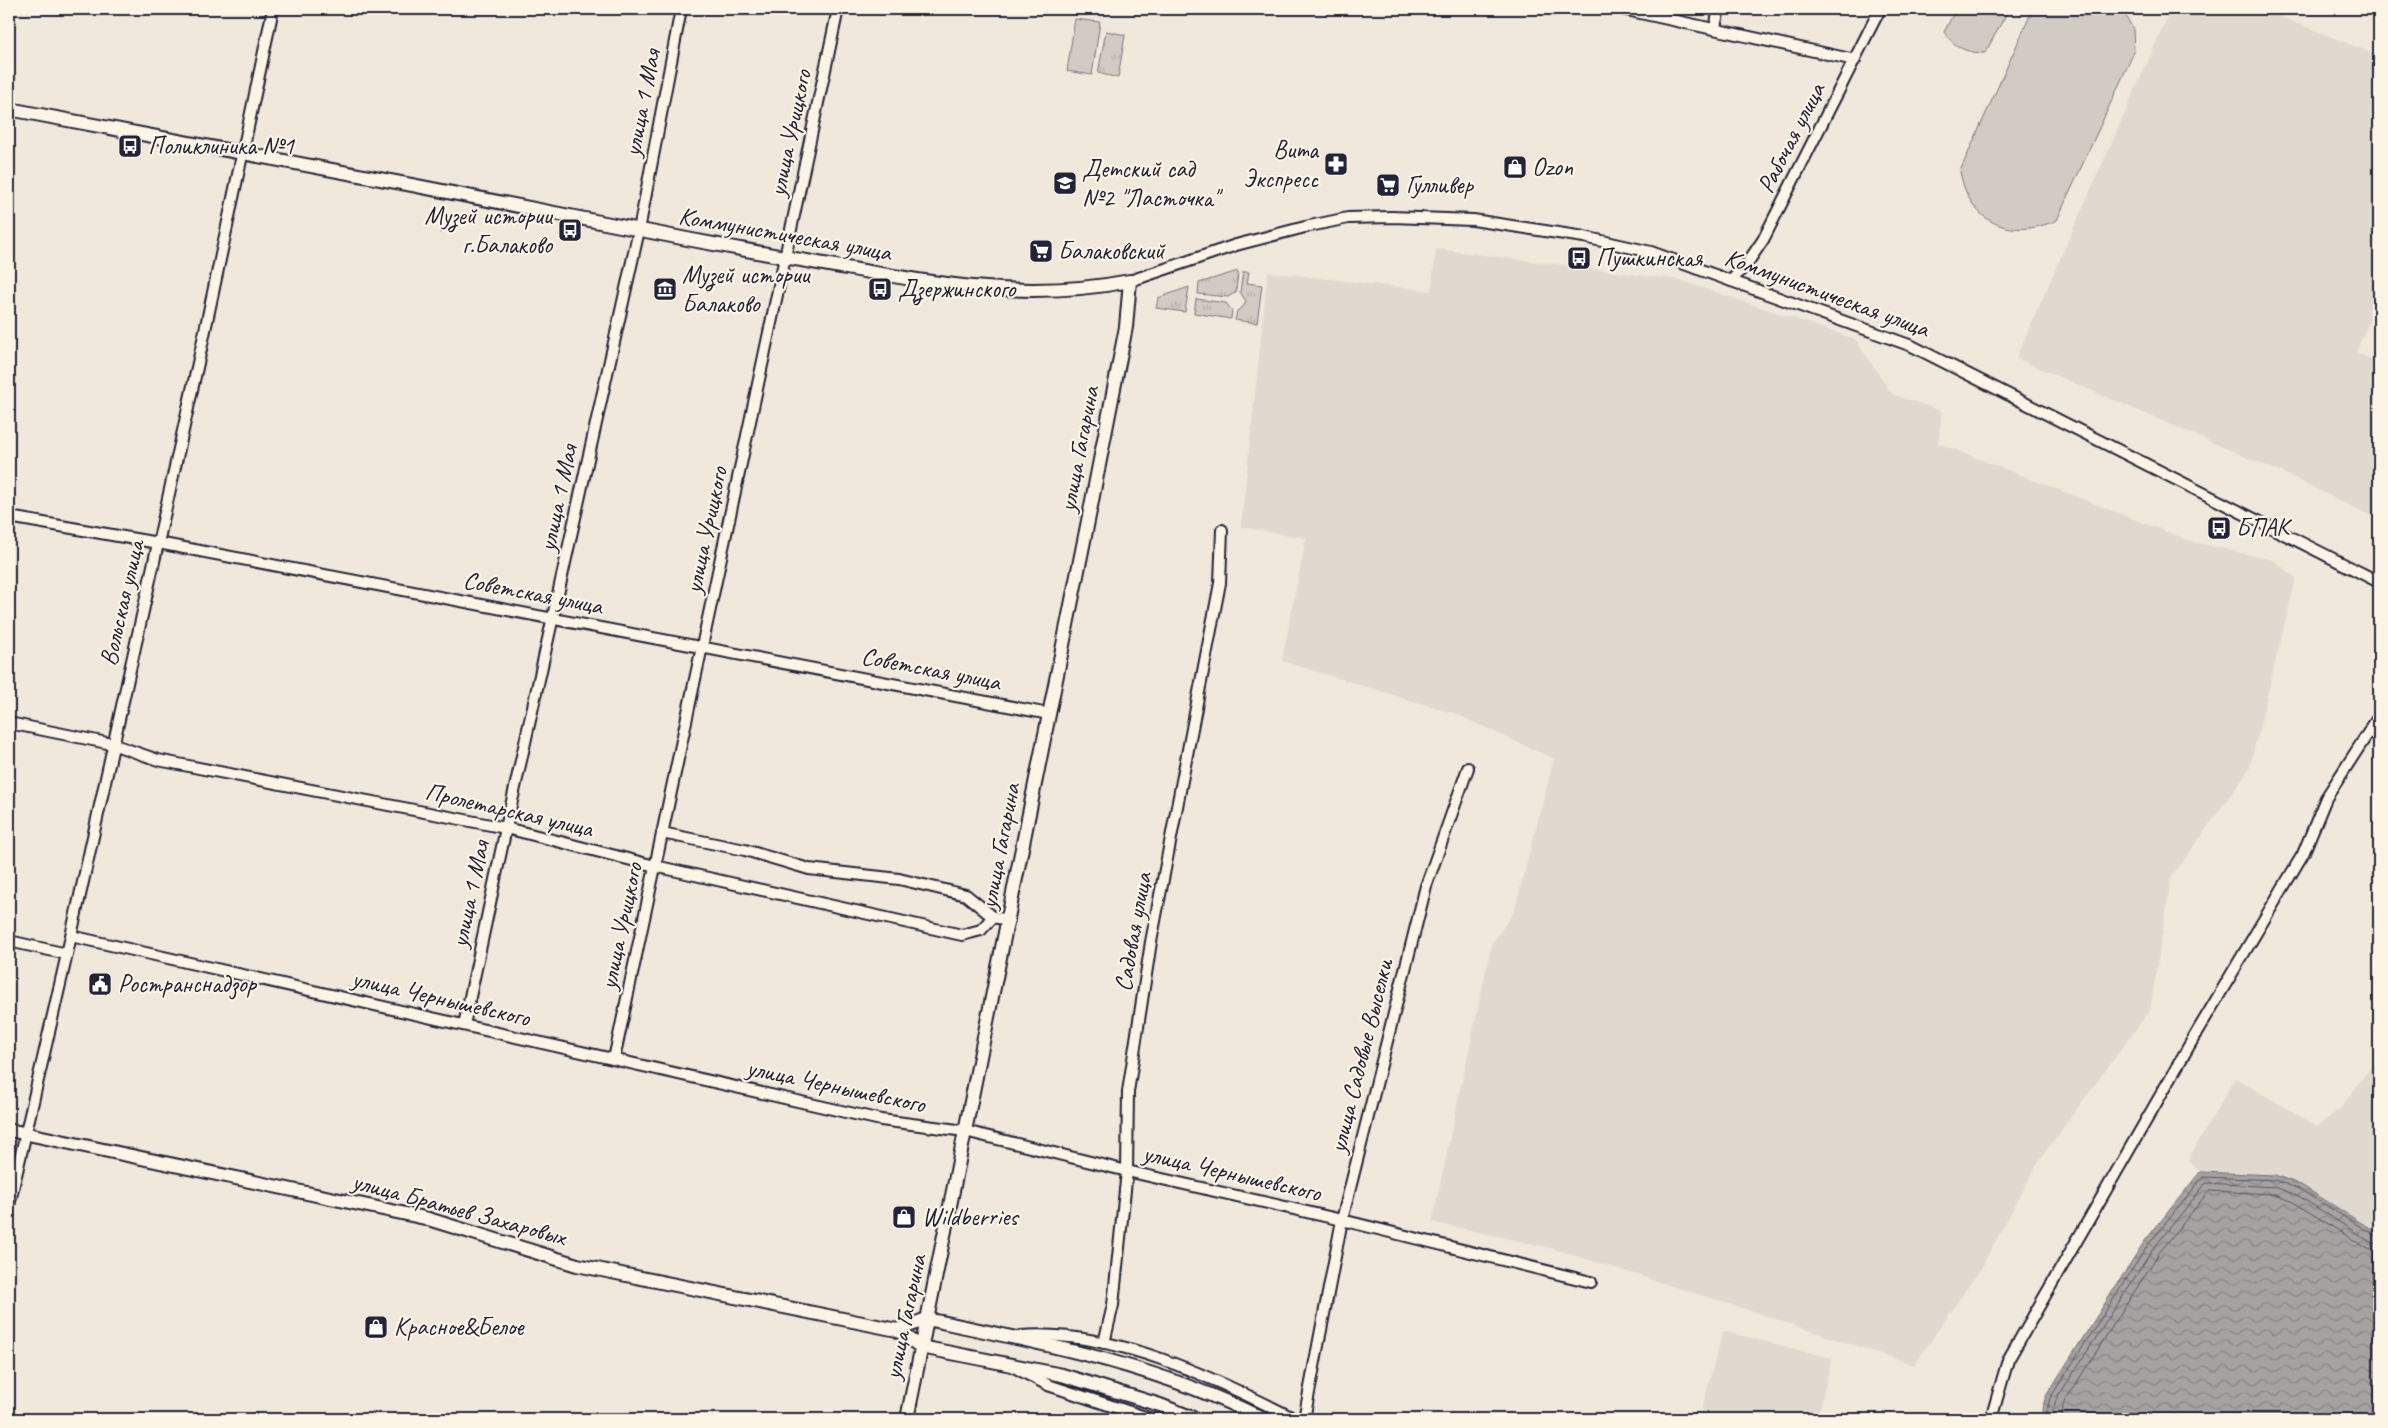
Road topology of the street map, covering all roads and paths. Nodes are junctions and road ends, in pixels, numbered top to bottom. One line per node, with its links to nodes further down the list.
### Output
1 (273, 9): 10 (street, Вольская улица)
2 (681, 9): 11 (street, улица 1 Мая)
3 (838, 9): 12 (street, улица Урицкого)
4 (1622, 9): 7 (street)
5 (1719, 9): 7 (street)
6 (1880, 9): 8 (street, Рабочая улица)
7 (1715, 27): 8 (street)
8 (1855, 60): 14 (street, Рабочая улица)
9 (9, 108): 10 (main road, Коммунистическая улица)
10 (244, 152): 11 (main road, Коммунистическая улица); 17 (street, Вольская улица)
11 (640, 230): 12 (main road, Коммунистическая улица); 19 (street, улица 1 Мая)
12 (784, 258): 13 (main road, Коммунистическая улица); 20 (street, улица Урицкого)
13 (1130, 281): 14 (street, Коммунистическая улица); 21 (main road, улица Гагарина)
14 (1731, 281): 18 (street, Коммунистическая улица)
15 (9, 517): 17 (street, Советская улица)
16 (1222, 530): 39 (street, Садовая улица)
17 (158, 542): 19 (street, Советская улица); 24 (street, Вольская улица)
18 (2379, 582)
19 (553, 618): 20 (street, Советская улица); 26 (street, улица 1 Мая)
20 (703, 647): 21 (street, Советская улица); 27 (street, улица Урицкого)
21 (1049, 714): 30 (main road, улица Гагарина)
22 (2379, 716): 55 (street)
23 (9, 723): 24 (street, Пролетарская улица)
24 (112, 744): 26 (street, Пролетарская улица); 31 (street, Вольская улица)
25 (1468, 768): 41 (street, улица Садовые Выселки)
26 (506, 828): 28 (street, Пролетарская улица); 34 (street, улица 1 Мая)
27 (662, 833): 28 (street, улица Урицкого); 29 (street)
28 (655, 866): 29 (street, Пролетарская улица); 35 (street, улица Урицкого)
29 (994, 917): 30 (street)
30 (1009, 920): 37 (main road, улица Гагарина)
31 (71, 936): 33 (street, Вольская улица); 34 (street, улица Чернышевского)
32 (9, 941): 33 (street)
33 (67, 954): 38 (street, Вольская улица)
34 (464, 1026): 35 (street, улица Чернышевского)
35 (614, 1059): 37 (street, улица Чернышевского)
36 (9, 1130): 38 (main road, улица Братьев Захаровых)
37 (965, 1131): 39 (street, улица Чернышевского); 43 (main road, улица Гагарина)
38 (25, 1133): 40 (street, Вольская улица); 44 (main road, улица Братьев Захаровых)
39 (1127, 1171): 41 (street, улица Чернышевского); 46 (street, Садовая улица)
40 (9, 1206)
41 (1342, 1220): 42 (street, улица Чернышевского); 54 (street, улица Садовые Выселки)
42 (1592, 1282)
43 (927, 1319): 44 (main road); 45 (main road); 47 (main road, улица Гагарина)
44 (897, 1330): 47 (main road, улица Братьев Захаровых)
45 (1012, 1337): 46 (street); 52 (main road)
46 (1104, 1344): 53 (street)
47 (921, 1348): 48 (main road); 49 (main road, улица Гагарина)
48 (1006, 1363): 50 (street); 51 (main road)
49 (907, 1419)
50 (1151, 1419)
51 (1196, 1419)
52 (1263, 1419)
53 (1295, 1419)
54 (1304, 1419)
55 (1991, 1419)

